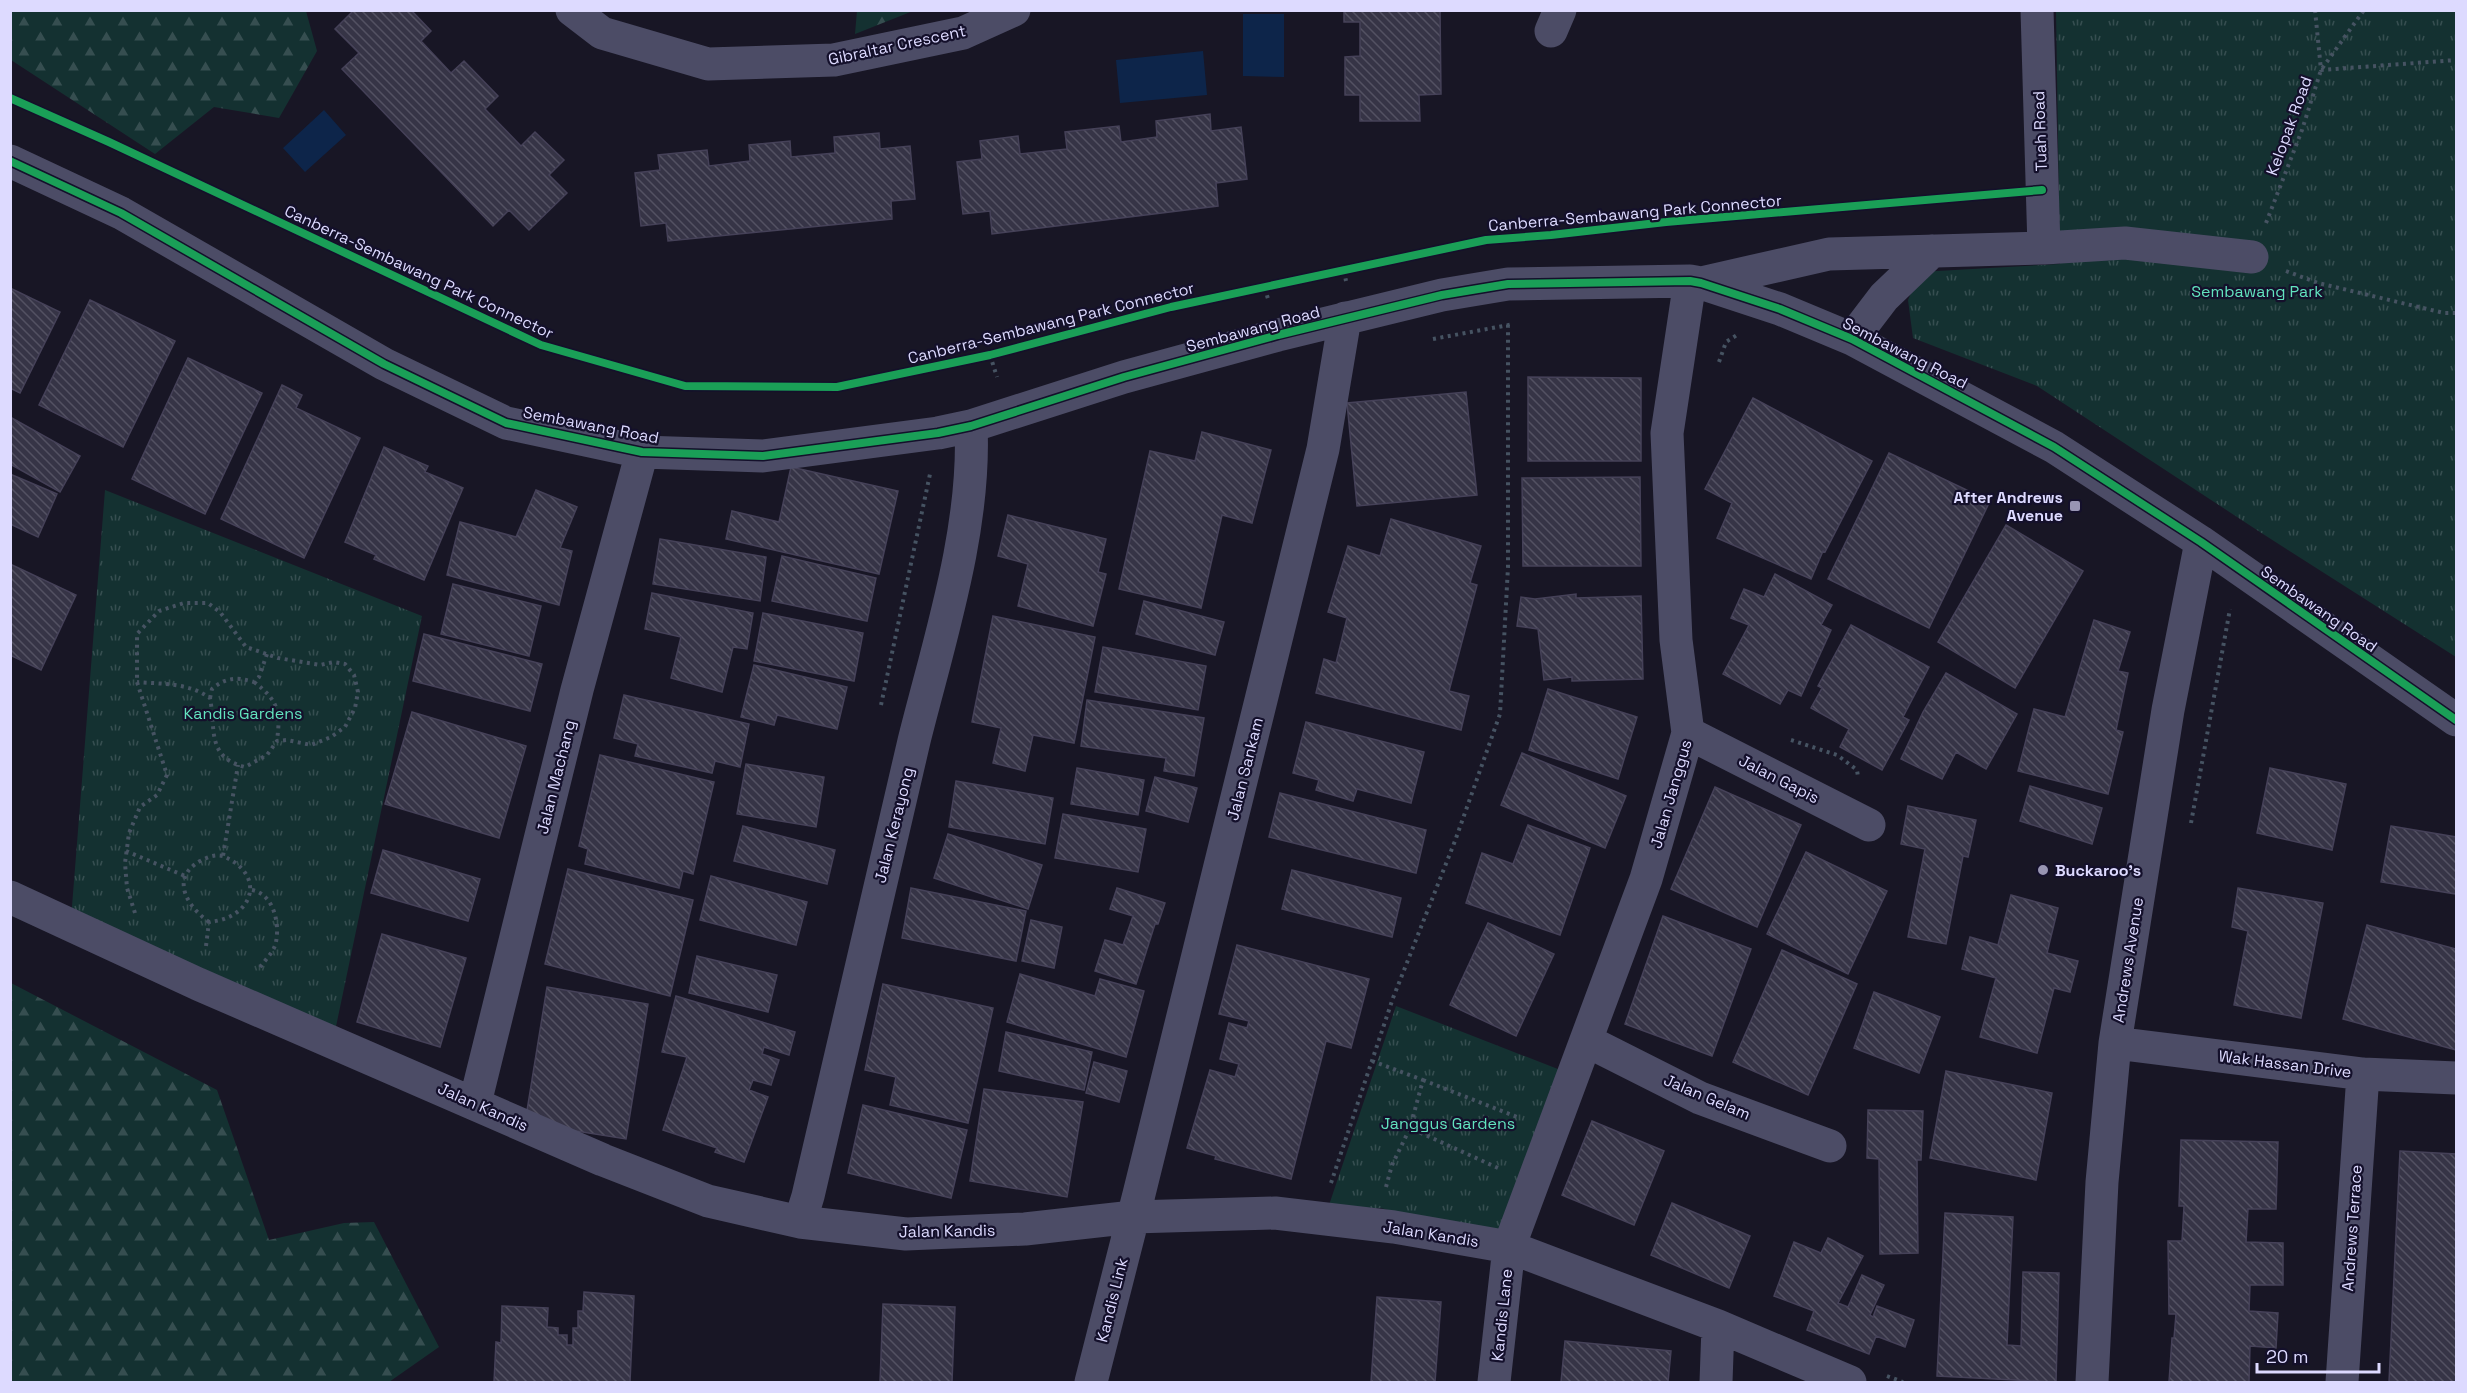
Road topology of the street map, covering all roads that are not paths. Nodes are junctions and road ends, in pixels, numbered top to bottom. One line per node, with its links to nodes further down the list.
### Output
1 (572, 10): 2 (street, Gibraltar Crescent)
2 (1014, 10)
3 (2037, 10): 5 (street, Tuah Road)
4 (10, 161): 12 (street, Sembawang Road)
5 (2044, 248): 6 (street); 7 (street)
6 (1932, 251): 8 (street); 10 (street)
7 (2252, 257)
8 (1696, 282): 9 (street, Sembawang Road); 10 (street, Sembawang Road); 15 (street, Jalan Janggus)
9 (1345, 318): 11 (street, Sembawang Road); 24 (street, Jalan Sankam)
10 (1852, 339): 13 (street, Sembawang Road)
11 (971, 426): 12 (street, Sembawang Road); 25 (street, Jalan Kerayong)
12 (642, 452): 22 (street, Jalan Machang)
13 (2201, 542): 14 (street, Sembawang Road); 19 (street, Andrews Avenue)
14 (2457, 720)
15 (1689, 733): 16 (street, Jalan Gapis); 18 (street, Jalan Janggus)
16 (1865, 823)
17 (10, 897): 22 (street, Jalan Kandis)
18 (1587, 1041): 23 (street, Jalan Gelam); 26 (street, Jalan Janggus)
19 (2115, 1042): 20 (street, Wak Hassan Drive); 32 (street, Andrews Avenue)
20 (2363, 1074): 21 (street, Wak Hassan Drive); 33 (street, Andrews Terrace)
21 (2457, 1078)
22 (475, 1103): 25 (street, Jalan Kandis)
23 (1830, 1146)
24 (1133, 1217): 25 (street, Jalan Kandis); 26 (street, Jalan Kandis); 28 (street, Kandis Link)
25 (800, 1222)
26 (1509, 1247): 27 (street, Jalan Kandis); 29 (street, Kandis Lane)
27 (1718, 1326): 30 (street); 31 (street, Jalan Kandis)
28 (1091, 1383)
29 (1494, 1383)
30 (1716, 1383)
31 (1850, 1383)
32 (2092, 1383)
33 (2342, 1383)

